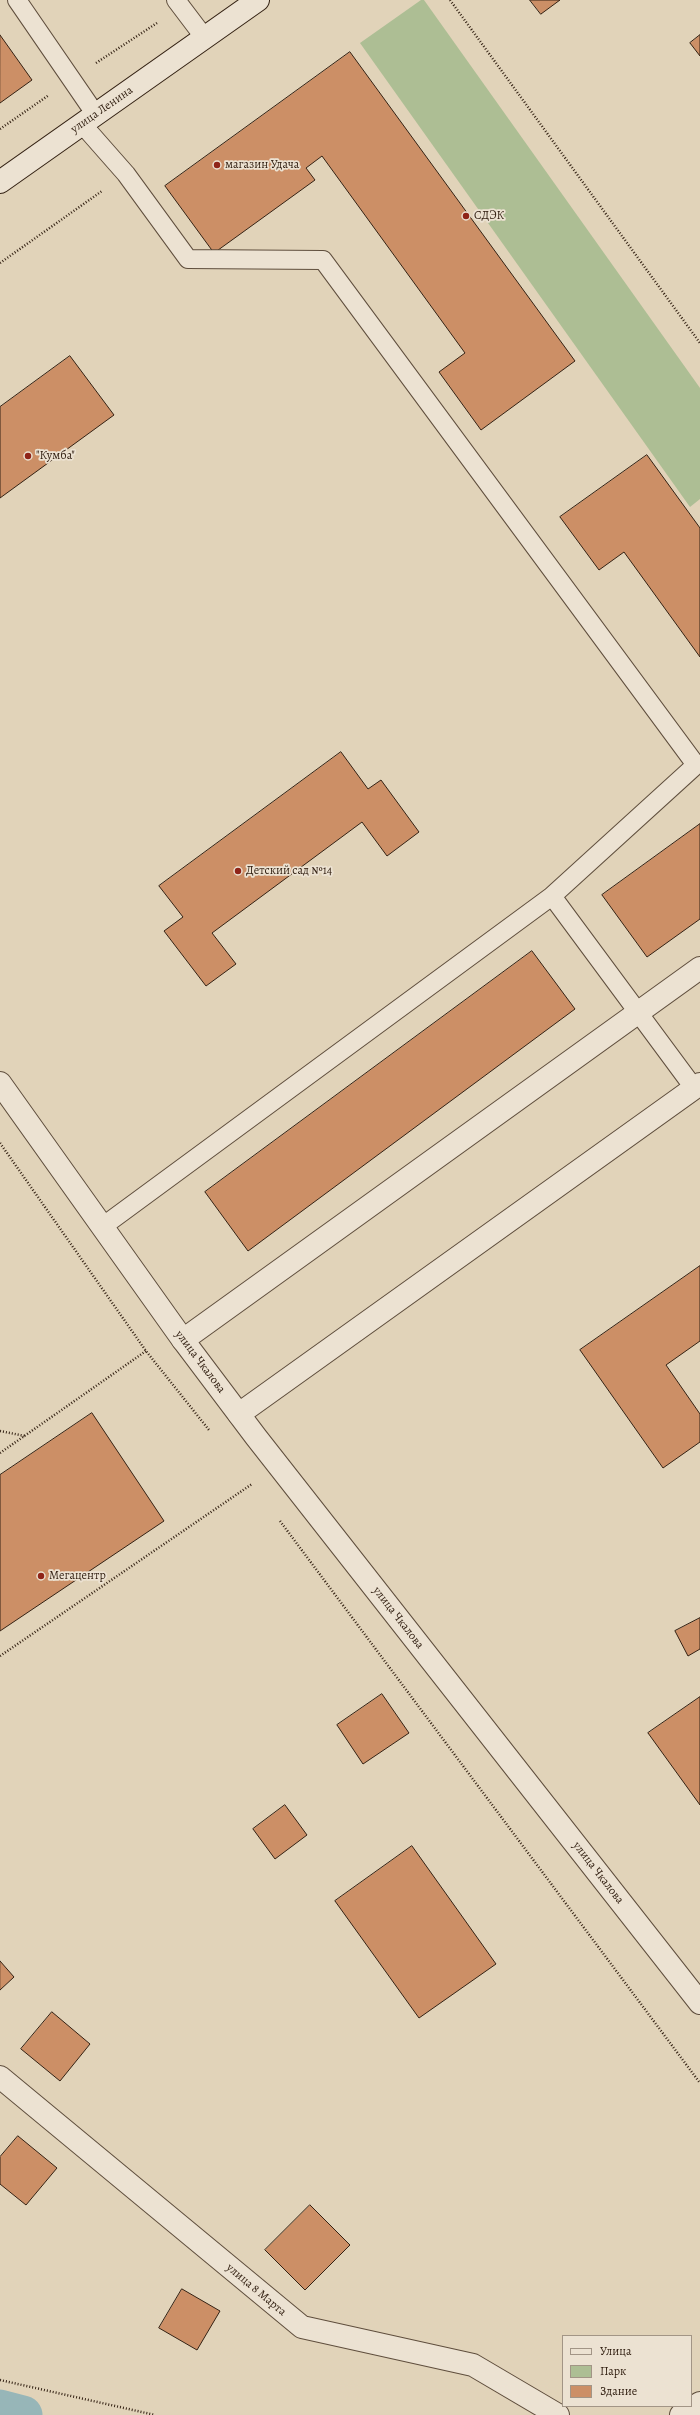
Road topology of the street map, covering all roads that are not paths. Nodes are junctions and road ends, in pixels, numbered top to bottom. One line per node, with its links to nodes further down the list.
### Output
1 (17, 0): 5 (lane)
2 (176, 0): 4 (lane)
3 (258, 0): 4 (street, улица Ленина)
4 (204, 37): 5 (street, улица Ленина)
5 (89, 119): 6 (street, улица Ленина); 7 (lane)
6 (0, 182)
7 (552, 896): 9 (lane); 12 (lane)
8 (700, 968): 9 (street)
9 (638, 1013): 11 (lane); 13 (street)
10 (0, 1083): 12 (street, улица Чкалова)
11 (697, 1086): 14 (street)
12 (102, 1227): 13 (street, улица Чкалова)
13 (183, 1340): 14 (street, улица Чкалова)
14 (239, 1414): 15 (street, улица Чкалова)
15 (700, 2003)
16 (0, 2077): 18 (street, улица 8 Марта)
17 (700, 2403): 19 (street)
18 (558, 2415)
19 (681, 2415)

